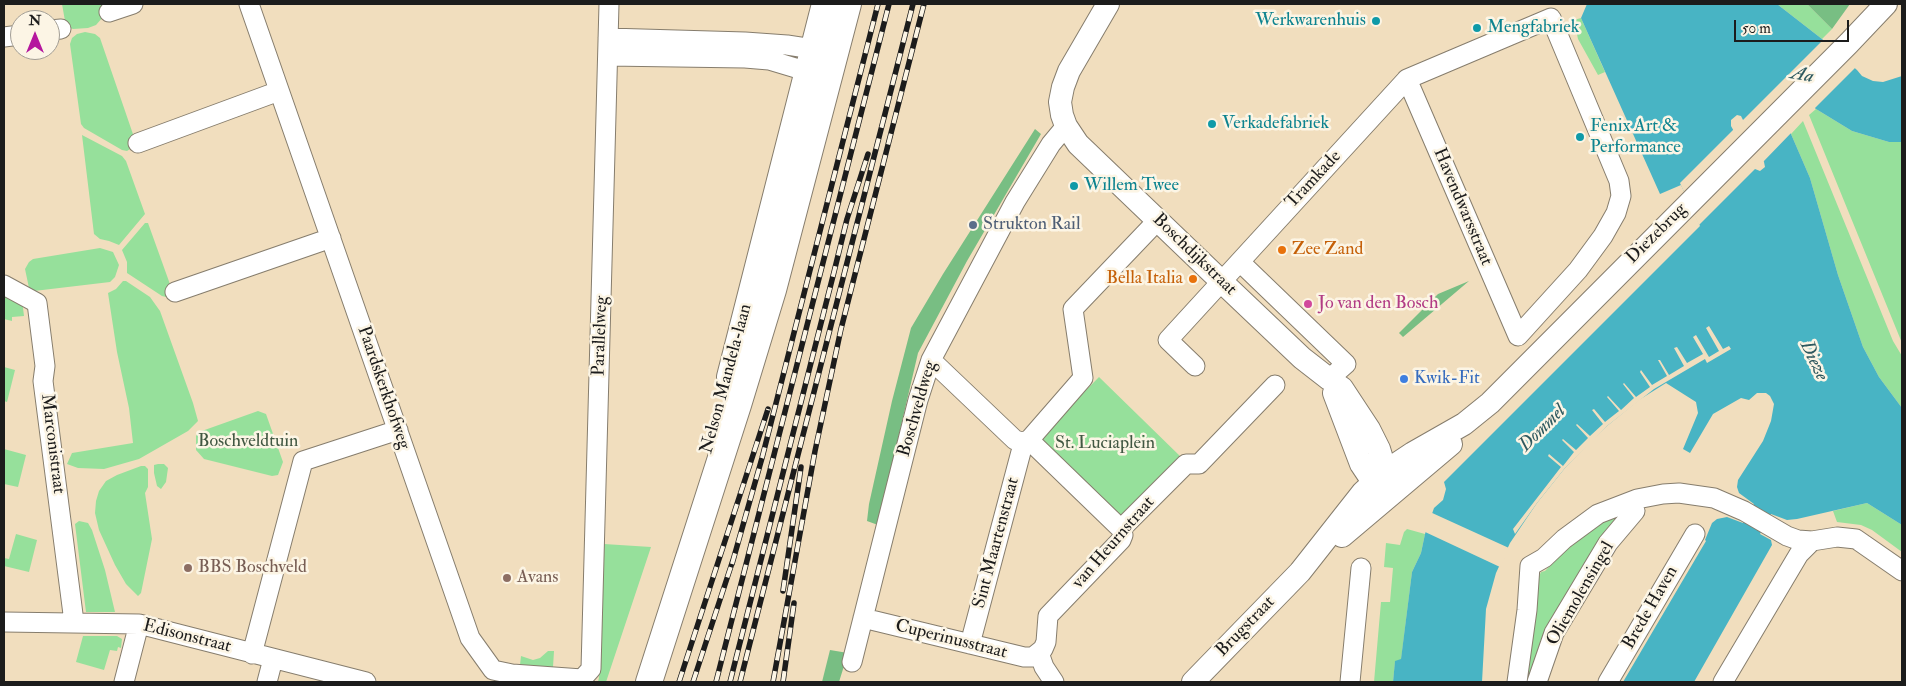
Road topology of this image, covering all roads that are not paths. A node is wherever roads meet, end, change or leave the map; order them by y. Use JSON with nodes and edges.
{"nodes":[{"id":1,"x":133,"y":4,"type":"edge"},
{"id":2,"x":249,"y":4,"type":"edge"},
{"id":3,"x":609,"y":4,"type":"edge"},
{"id":4,"x":825,"y":4,"type":"edge"},
{"id":5,"x":848,"y":4,"type":"edge"},
{"id":6,"x":1108,"y":4,"type":"edge"},
{"id":7,"x":1886,"y":4,"type":"edge"},
{"id":8,"x":109,"y":12,"type":"dead end"},
{"id":9,"x":608,"y":47,"type":"junction"},
{"id":10,"x":821,"y":63,"type":"junction"},
{"id":11,"x":1407,"y":79,"type":"junction"},
{"id":12,"x":279,"y":91,"type":"junction"},
{"id":13,"x":1066,"y":126,"type":"junction"},
{"id":14,"x":138,"y":143,"type":"dead end"},
{"id":15,"x":1158,"y":220,"type":"junction"},
{"id":16,"x":331,"y":238,"type":"junction"},
{"id":17,"x":1240,"y":262,"type":"junction"},
{"id":18,"x":1222,"y":282,"type":"junction"},
{"id":19,"x":4,"y":285,"type":"edge"},
{"id":20,"x":175,"y":292,"type":"dead end"},
{"id":21,"x":931,"y":360,"type":"junction"},
{"id":22,"x":1195,"y":366,"type":"dead end"},
{"id":23,"x":1329,"y":380,"type":"junction"},
{"id":24,"x":1274,"y":385,"type":"dead end"},
{"id":25,"x":398,"y":430,"type":"junction"},
{"id":26,"x":1026,"y":441,"type":"junction"},
{"id":27,"x":1383,"y":487,"type":"junction"},
{"id":28,"x":1634,"y":511,"type":"dead end"},
{"id":29,"x":1122,"y":529,"type":"junction"},
{"id":30,"x":1695,"y":534,"type":"dead end"},
{"id":31,"x":1812,"y":541,"type":"junction"},
{"id":32,"x":1361,"y":568,"type":"dead end"},
{"id":33,"x":1902,"y":571,"type":"edge"},
{"id":34,"x":1300,"y":572,"type":"junction"},
{"id":35,"x":863,"y":618,"type":"junction"},
{"id":36,"x":4,"y":622,"type":"edge"},
{"id":37,"x":74,"y":622,"type":"junction"},
{"id":38,"x":139,"y":624,"type":"junction"},
{"id":39,"x":970,"y":644,"type":"junction"},
{"id":40,"x":1039,"y":653,"type":"junction"},
{"id":41,"x":252,"y":654,"type":"junction"},
{"id":42,"x":273,"y":659,"type":"junction"},
{"id":43,"x":852,"y":662,"type":"dead end"},
{"id":44,"x":591,"y":669,"type":"joint"},
{"id":45,"x":491,"y":676,"type":"edge"},
{"id":46,"x":124,"y":682,"type":"edge"},
{"id":47,"x":267,"y":682,"type":"edge"},
{"id":48,"x":366,"y":682,"type":"edge"},
{"id":49,"x":632,"y":682,"type":"edge"},
{"id":50,"x":649,"y":682,"type":"edge"},
{"id":51,"x":1054,"y":682,"type":"edge"},
{"id":52,"x":1192,"y":682,"type":"edge"},
{"id":53,"x":1350,"y":682,"type":"edge"},
{"id":54,"x":1517,"y":682,"type":"edge"},
{"id":55,"x":1537,"y":682,"type":"edge"},
{"id":56,"x":1608,"y":682,"type":"edge"},
{"id":57,"x":1723,"y":682,"type":"edge"}],
"edges":[{"from":1,"to":8,"type":"street"},
{"from":2,"to":12,"type":"street","name":"Paardskerkhofweg"},
{"from":3,"to":9,"type":"street","name":"Parallelweg"},
{"from":4,"to":10,"type":"main road","name":"Nelson Mandela-laan"},
{"from":5,"to":10,"type":"main road","name":"Nelson Mandela-laan"},
{"from":6,"to":13,"type":"street"},
{"from":7,"to":27,"type":"street","name":"Diezebrug"},
{"from":9,"to":10,"type":"street"},
{"from":9,"to":44,"type":"street","name":"Parallelweg"},
{"from":10,"to":49,"type":"main road","name":"Nelson Mandela-laan"},
{"from":10,"to":50,"type":"main road","name":"Nelson Mandela-laan"},
{"from":11,"to":11,"type":"street","name":"Havendwarsstraat"},
{"from":11,"to":17,"type":"street","name":"Tramkade"},
{"from":12,"to":14,"type":"street"},
{"from":12,"to":16,"type":"street","name":"Paardskerkhofweg"},
{"from":13,"to":15,"type":"street","name":"Boschdijkstraat"},
{"from":13,"to":21,"type":"street","name":"Boschveldweg"},
{"from":15,"to":18,"type":"street","name":"Boschdijkstraat"},
{"from":15,"to":26,"type":"street"},
{"from":16,"to":20,"type":"street"},
{"from":16,"to":25,"type":"street","name":"Paardskerkhofweg"},
{"from":17,"to":18,"type":"street","name":"Tramkade"},
{"from":17,"to":23,"type":"street","name":"Boschdijkstraat"},
{"from":18,"to":22,"type":"street","name":"Tramkade"},
{"from":18,"to":23,"type":"street","name":"Boschdijkstraat"},
{"from":19,"to":37,"type":"street","name":"Marconistraat"},
{"from":21,"to":26,"type":"street"},
{"from":21,"to":35,"type":"street","name":"Boschveldweg"},
{"from":23,"to":27,"type":"street","name":"Boschdijkstraat"},
{"from":23,"to":27,"type":"street","name":"Boschdijkstraat"},
{"from":24,"to":29,"type":"street","name":"van Heurnstraat"},
{"from":25,"to":41,"type":"street"},
{"from":25,"to":45,"type":"street","name":"Paardskerkhofweg"},
{"from":26,"to":29,"type":"street"},
{"from":26,"to":39,"type":"street","name":"Sint Maartenstraat"},
{"from":27,"to":34,"type":"street","name":"Brugstraat"},
{"from":27,"to":34,"type":"street","name":"Brugstraat"},
{"from":28,"to":55,"type":"street","name":"Oliemolensingel"},
{"from":29,"to":40,"type":"street","name":"van Heurnstraat"},
{"from":30,"to":56,"type":"street","name":"Brede Haven"},
{"from":31,"to":33,"type":"street"},
{"from":31,"to":54,"type":"street","name":"Oliemolensingel"},
{"from":31,"to":57,"type":"street"},
{"from":32,"to":53,"type":"street"},
{"from":34,"to":52,"type":"street","name":"Brugstraat"},
{"from":35,"to":39,"type":"street","name":"Cuperinusstraat"},
{"from":35,"to":43,"type":"street","name":"Boschveldweg"},
{"from":36,"to":37,"type":"street","name":"Edisonstraat"},
{"from":37,"to":38,"type":"street","name":"Edisonstraat"},
{"from":38,"to":41,"type":"street","name":"Edisonstraat"},
{"from":38,"to":46,"type":"street"},
{"from":39,"to":40,"type":"street","name":"Cuperinusstraat"},
{"from":40,"to":51,"type":"street"},
{"from":41,"to":42,"type":"street","name":"Edisonstraat"},
{"from":42,"to":47,"type":"street"},
{"from":42,"to":48,"type":"street","name":"Edisonstraat"},
{"from":44,"to":45,"type":"street","name":"Paardskerkhofweg"}]}
